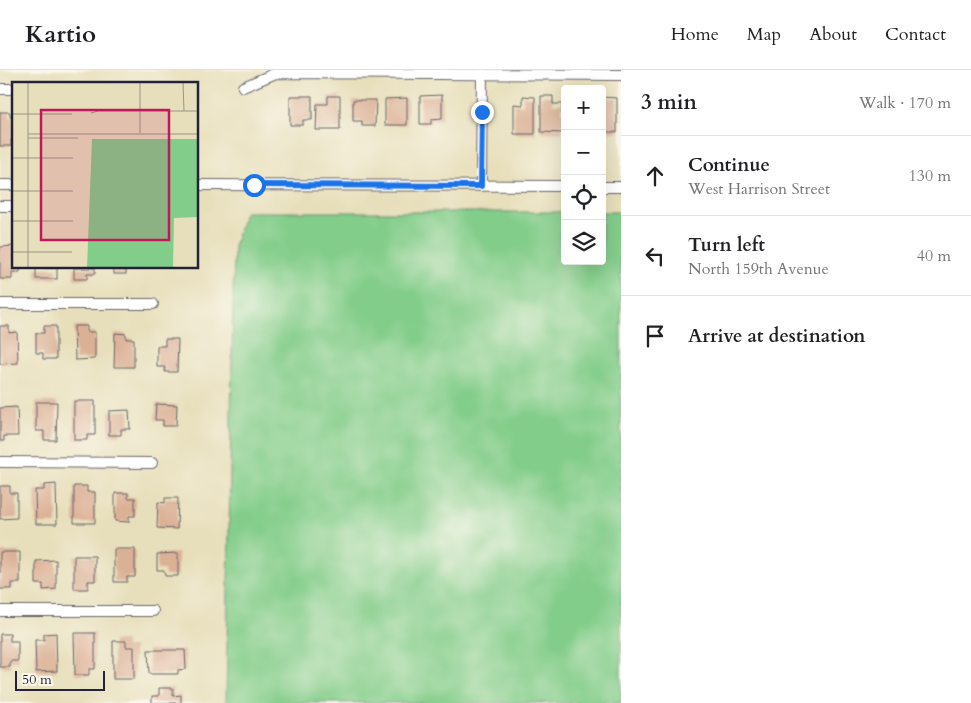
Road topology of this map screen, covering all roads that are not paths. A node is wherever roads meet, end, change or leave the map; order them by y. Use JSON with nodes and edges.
{"nodes":[{"id":1,"x":482,"y":72,"type":"edge"},
{"id":2,"x":621,"y":75,"type":"edge"},
{"id":3,"x":242,"y":87,"type":"dead end"},
{"id":4,"x":199,"y":184,"type":"edge"},
{"id":5,"x":481,"y":186,"type":"junction"},
{"id":6,"x":561,"y":186,"type":"edge"},
{"id":7,"x":606,"y":187,"type":"edge"},
{"id":8,"x":621,"y":187,"type":"edge"},
{"id":9,"x":0,"y":304,"type":"edge"},
{"id":10,"x":153,"y":304,"type":"dead end"},
{"id":11,"x":0,"y":462,"type":"edge"},
{"id":12,"x":152,"y":463,"type":"dead end"},
{"id":13,"x":0,"y":611,"type":"edge"},
{"id":14,"x":153,"y":611,"type":"dead end"}],
"edges":[{"from":1,"to":2,"type":"street"},
{"from":1,"to":3,"type":"street"},
{"from":1,"to":5,"type":"street"},
{"from":4,"to":5,"type":"street"},
{"from":5,"to":6,"type":"street"},
{"from":7,"to":8,"type":"street"},
{"from":9,"to":10,"type":"street"},
{"from":11,"to":12,"type":"street"},
{"from":13,"to":14,"type":"street"}]}
